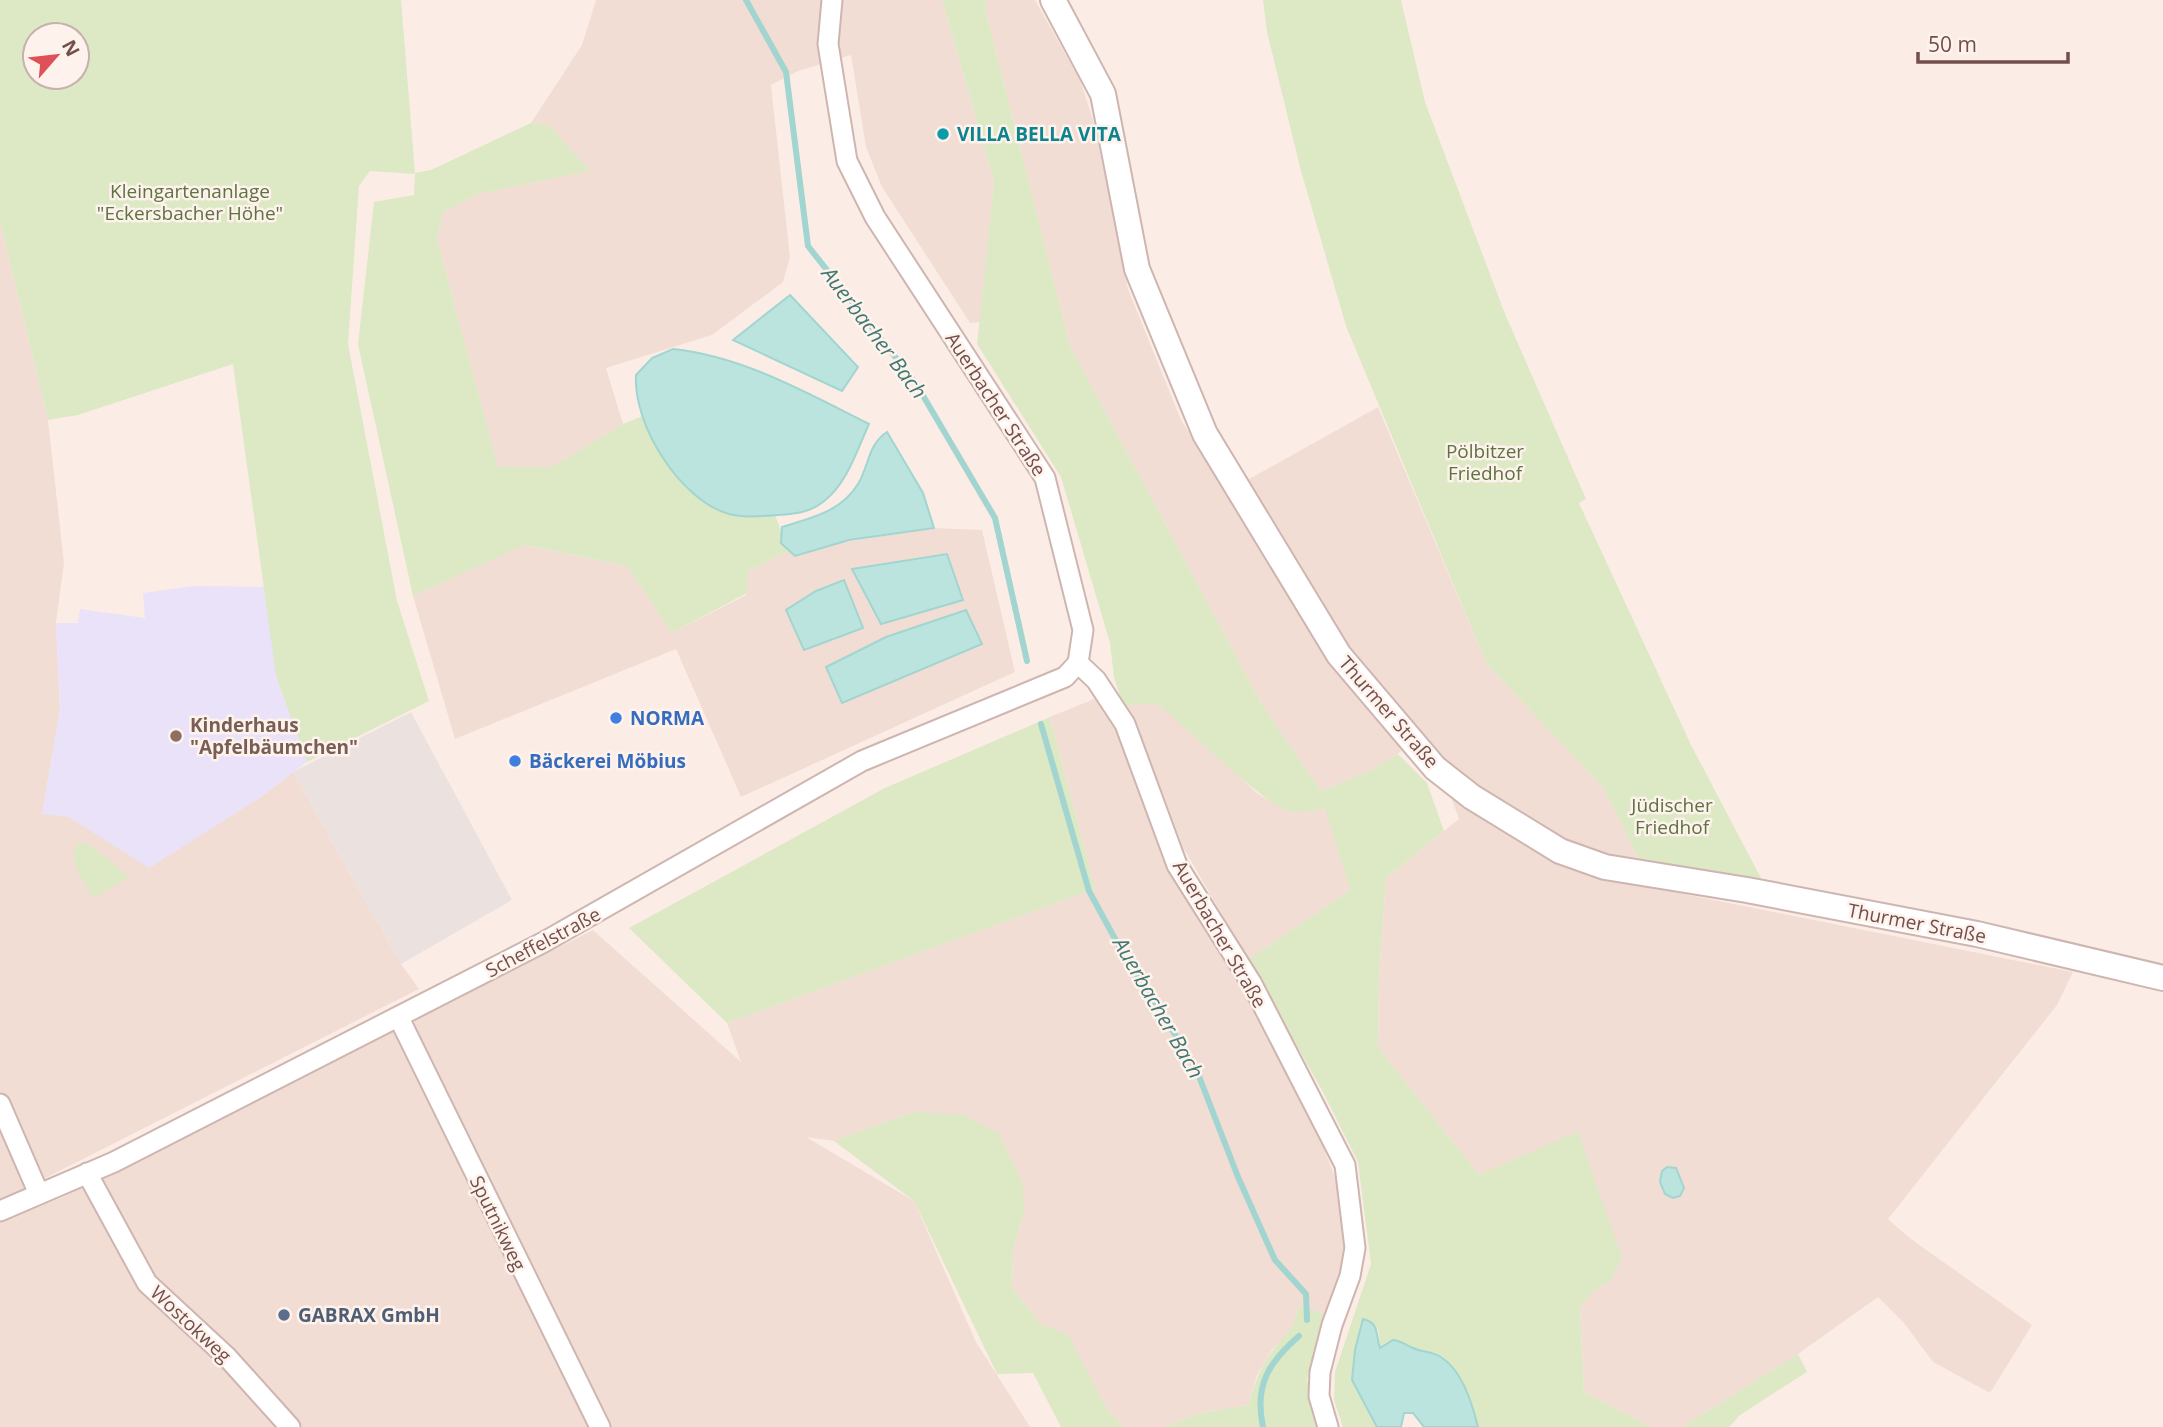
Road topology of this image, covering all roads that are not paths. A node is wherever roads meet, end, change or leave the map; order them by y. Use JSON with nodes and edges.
{"nodes":[{"id":1,"x":832,"y":0,"type":"edge"},
{"id":2,"x":1053,"y":0,"type":"edge"},
{"id":3,"x":1078,"y":663,"type":"junction"},
{"id":4,"x":2163,"y":978,"type":"edge"},
{"id":5,"x":399,"y":1018,"type":"junction"},
{"id":6,"x":0,"y":1104,"type":"edge"},
{"id":7,"x":88,"y":1173,"type":"junction"},
{"id":8,"x":39,"y":1194,"type":"junction"},
{"id":9,"x":0,"y":1211,"type":"edge"},
{"id":10,"x":290,"y":1427,"type":"edge"},
{"id":11,"x":600,"y":1427,"type":"edge"},
{"id":12,"x":1328,"y":1427,"type":"edge"}],
"edges":[{"from":1,"to":3,"type":"street","name":"Auerbacher Straße"},
{"from":2,"to":4,"type":"street","name":"Thurmer Straße"},
{"from":3,"to":5,"type":"street","name":"Scheffelstraße"},
{"from":3,"to":12,"type":"street","name":"Auerbacher Straße"},
{"from":5,"to":7,"type":"street","name":"Scheffelstraße"},
{"from":5,"to":11,"type":"street","name":"Sputnikweg"},
{"from":6,"to":8,"type":"street"},
{"from":7,"to":8,"type":"street","name":"Scheffelstraße"},
{"from":7,"to":10,"type":"street","name":"Wostokweg"},
{"from":8,"to":9,"type":"street","name":"Scheffelstraße"}]}
